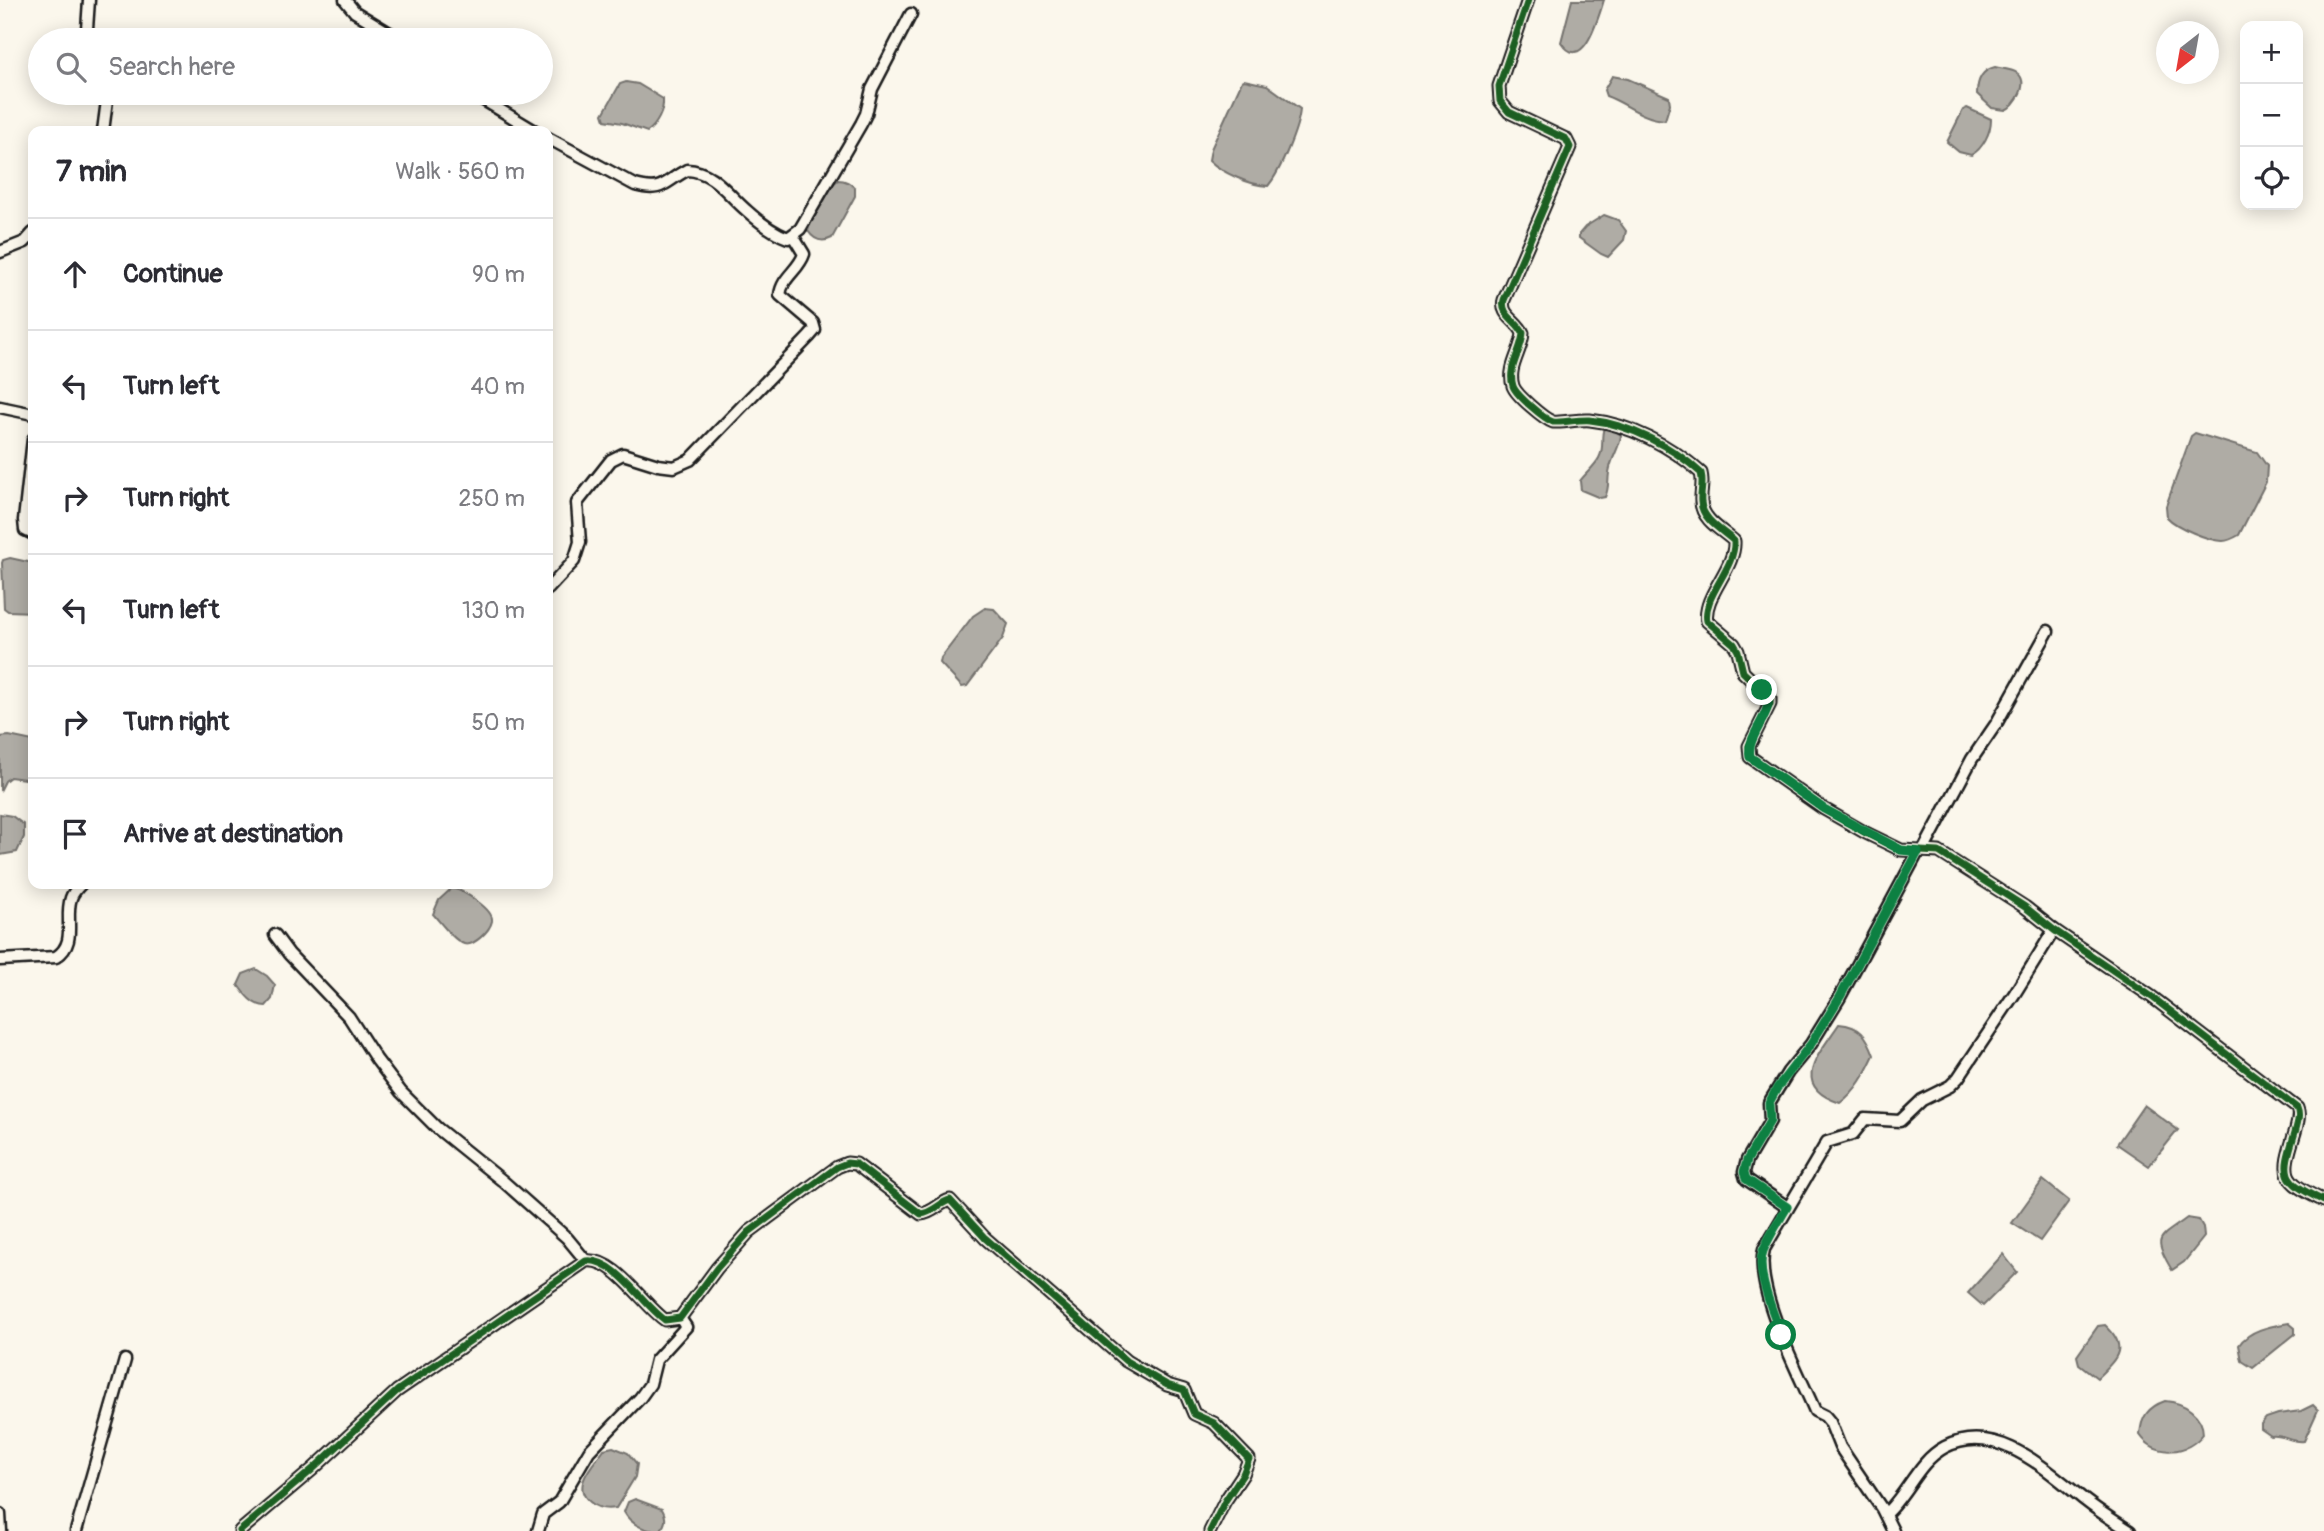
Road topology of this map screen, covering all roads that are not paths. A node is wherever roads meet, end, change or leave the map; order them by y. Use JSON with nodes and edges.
{"nodes":[{"id":1,"x":89,"y":0,"type":"edge"},
{"id":2,"x":345,"y":0,"type":"edge"},
{"id":3,"x":1528,"y":0,"type":"edge"},
{"id":4,"x":911,"y":14,"type":"dead end"},
{"id":5,"x":87,"y":28,"type":"edge"},
{"id":6,"x":381,"y":28,"type":"edge"},
{"id":7,"x":106,"y":105,"type":"edge"},
{"id":8,"x":492,"y":105,"type":"edge"},
{"id":9,"x":104,"y":126,"type":"edge"},
{"id":10,"x":527,"y":126,"type":"edge"},
{"id":11,"x":553,"y":141,"type":"edge"},
{"id":12,"x":793,"y":236,"type":"junction"},
{"id":13,"x":28,"y":239,"type":"edge"},
{"id":14,"x":0,"y":252,"type":"edge"},
{"id":15,"x":0,"y":407,"type":"edge"},
{"id":16,"x":28,"y":413,"type":"edge"},
{"id":17,"x":28,"y":484,"type":"edge"},
{"id":18,"x":28,"y":532,"type":"edge"},
{"id":19,"x":553,"y":584,"type":"edge"},
{"id":20,"x":2048,"y":631,"type":"dead end"},
{"id":21,"x":1921,"y":852,"type":"junction"},
{"id":22,"x":78,"y":889,"type":"edge"},
{"id":23,"x":2054,"y":930,"type":"junction"},
{"id":24,"x":275,"y":935,"type":"dead end"},
{"id":25,"x":0,"y":960,"type":"edge"},
{"id":26,"x":2324,"y":1201,"type":"edge"},
{"id":27,"x":1787,"y":1207,"type":"junction"},
{"id":28,"x":586,"y":1261,"type":"junction"},
{"id":29,"x":680,"y":1318,"type":"junction"},
{"id":30,"x":125,"y":1360,"type":"dead end"},
{"id":31,"x":0,"y":1514,"type":"edge"},
{"id":32,"x":1885,"y":1514,"type":"junction"},
{"id":33,"x":1,"y":1531,"type":"edge"},
{"id":34,"x":76,"y":1531,"type":"edge"},
{"id":35,"x":240,"y":1531,"type":"edge"},
{"id":36,"x":538,"y":1531,"type":"edge"},
{"id":37,"x":1210,"y":1531,"type":"edge"},
{"id":38,"x":1893,"y":1531,"type":"edge"},
{"id":39,"x":2130,"y":1531,"type":"edge"}],
"edges":[{"from":1,"to":5,"type":"street"},
{"from":2,"to":6,"type":"street"},
{"from":3,"to":21,"type":"street"},
{"from":4,"to":12,"type":"street"},
{"from":7,"to":9,"type":"street"},
{"from":8,"to":10,"type":"street"},
{"from":11,"to":12,"type":"street"},
{"from":12,"to":19,"type":"street"},
{"from":13,"to":14,"type":"street"},
{"from":15,"to":16,"type":"street"},
{"from":17,"to":18,"type":"street"},
{"from":20,"to":21,"type":"street"},
{"from":21,"to":23,"type":"street"},
{"from":21,"to":27,"type":"street"},
{"from":22,"to":25,"type":"street"},
{"from":23,"to":26,"type":"street"},
{"from":23,"to":27,"type":"street"},
{"from":24,"to":28,"type":"street"},
{"from":27,"to":32,"type":"street"},
{"from":28,"to":29,"type":"street"},
{"from":28,"to":35,"type":"street"},
{"from":29,"to":36,"type":"street"},
{"from":29,"to":37,"type":"street"},
{"from":30,"to":34,"type":"street"},
{"from":31,"to":33,"type":"street"},
{"from":32,"to":38,"type":"street"},
{"from":32,"to":39,"type":"street"}]}
